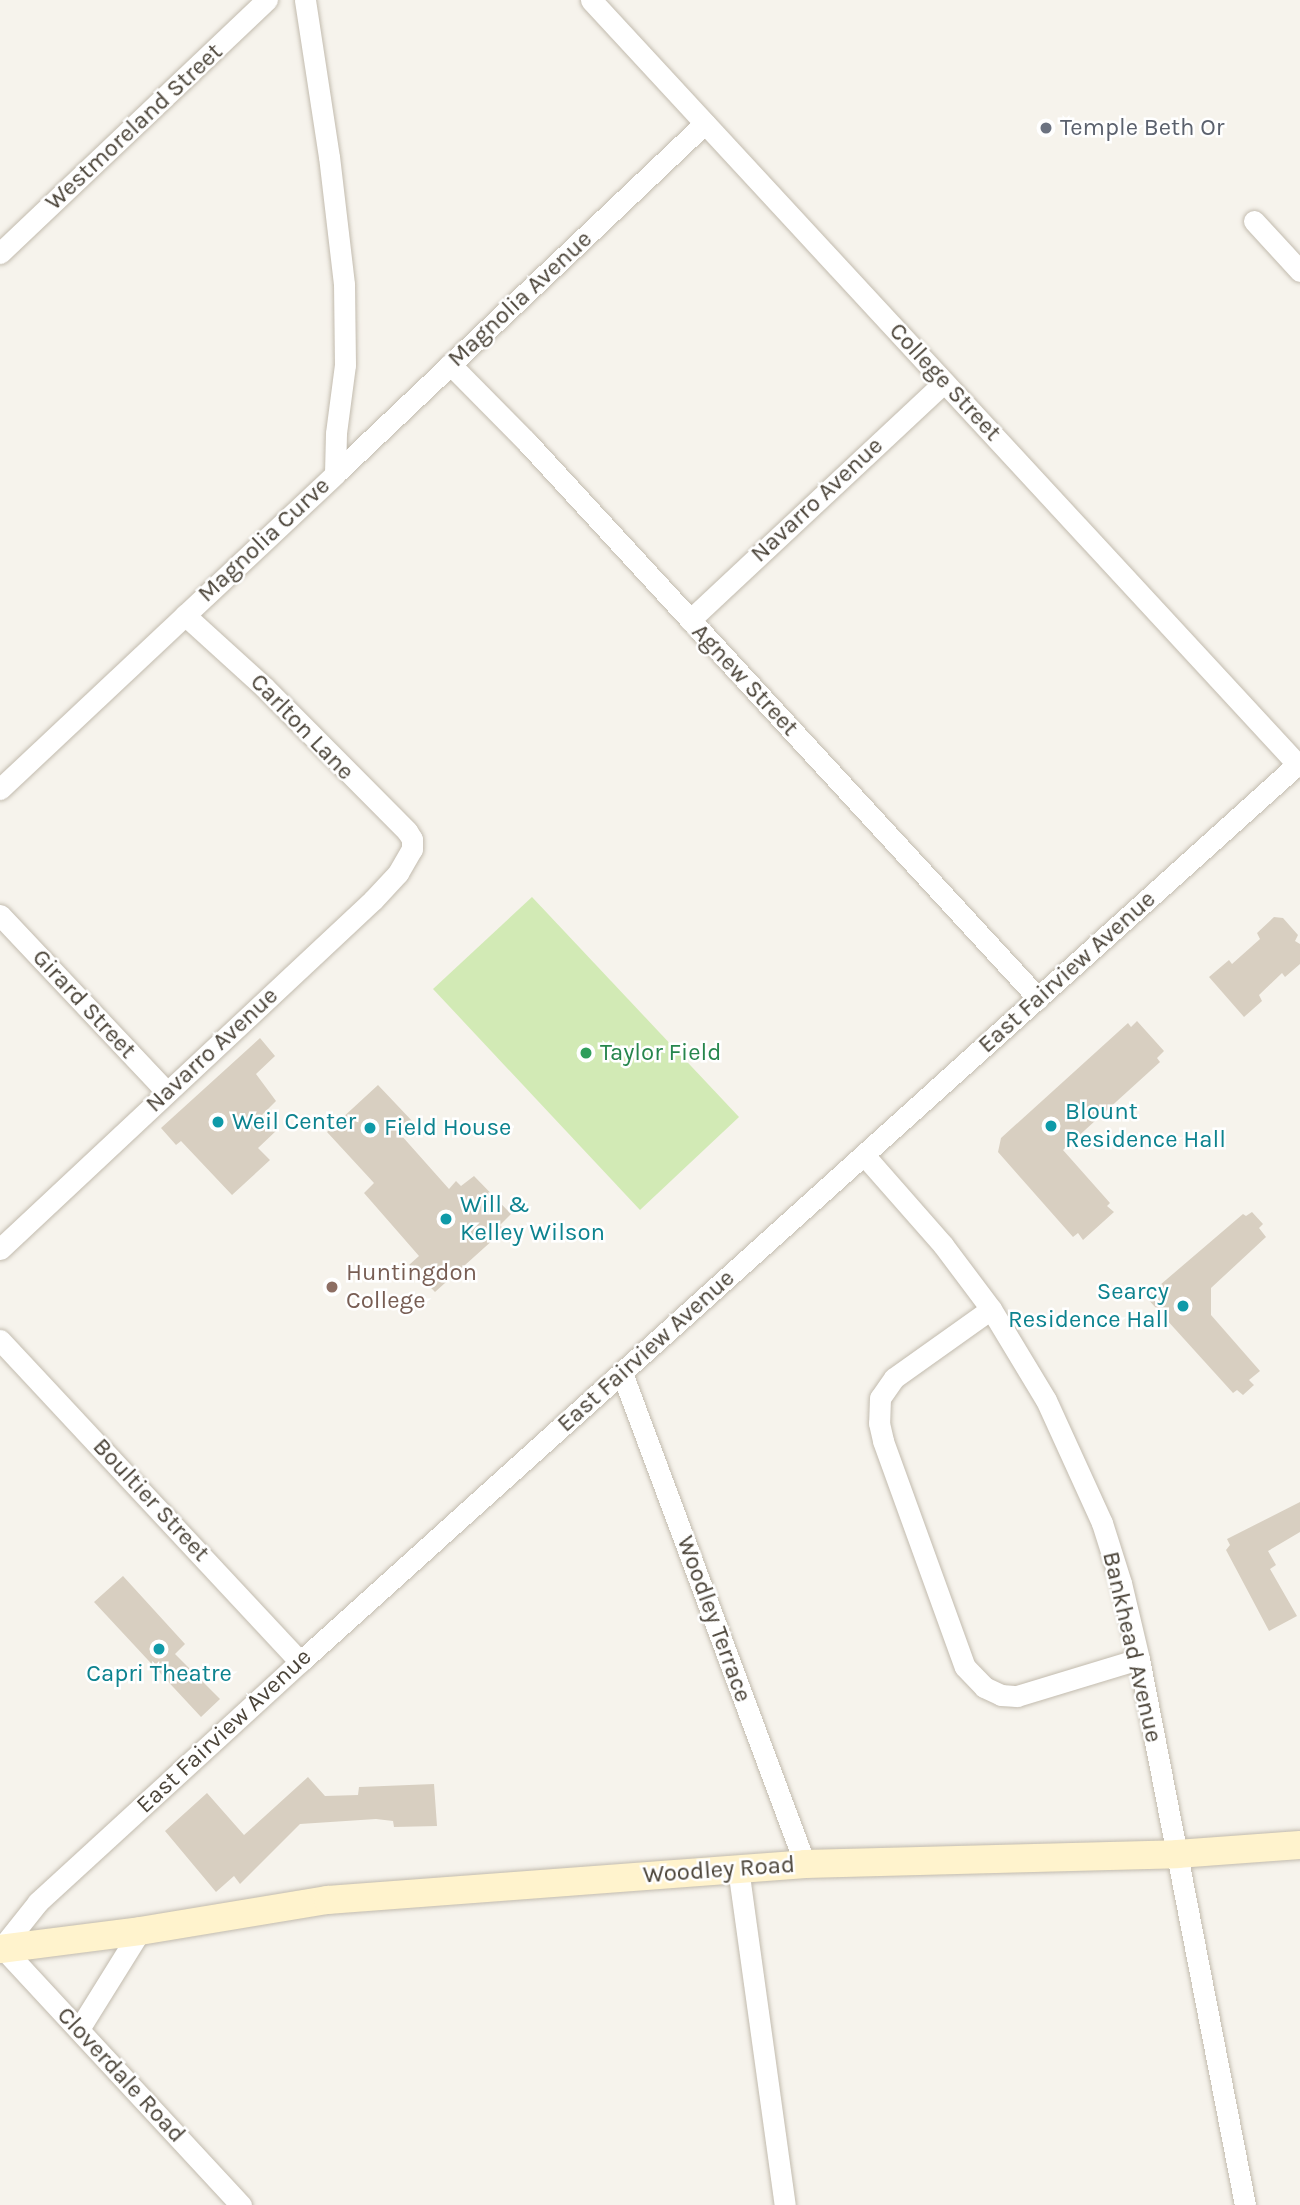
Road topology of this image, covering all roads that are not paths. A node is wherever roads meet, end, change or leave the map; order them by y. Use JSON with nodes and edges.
{"nodes":[{"id":1,"x":267,"y":0,"type":"edge"},
{"id":2,"x":305,"y":0,"type":"edge"},
{"id":3,"x":591,"y":0,"type":"edge"},
{"id":4,"x":705,"y":123,"type":"junction"},
{"id":5,"x":1254,"y":221,"type":"dead end"},
{"id":6,"x":0,"y":253,"type":"edge"},
{"id":7,"x":1300,"y":271,"type":"edge"},
{"id":8,"x":450,"y":364,"type":"junction"},
{"id":9,"x":944,"y":382,"type":"junction"},
{"id":10,"x":335,"y":474,"type":"junction"},
{"id":11,"x":185,"y":615,"type":"junction"},
{"id":12,"x":690,"y":620,"type":"junction"},
{"id":13,"x":1299,"y":764,"type":"edge"},
{"id":14,"x":0,"y":789,"type":"edge"},
{"id":15,"x":413,"y":844,"type":"joint"},
{"id":16,"x":0,"y":915,"type":"edge"},
{"id":17,"x":1038,"y":998,"type":"junction"},
{"id":18,"x":167,"y":1092,"type":"junction"},
{"id":19,"x":864,"y":1155,"type":"junction"},
{"id":20,"x":0,"y":1249,"type":"edge"},
{"id":21,"x":991,"y":1309,"type":"junction"},
{"id":22,"x":0,"y":1340,"type":"edge"},
{"id":23,"x":622,"y":1373,"type":"junction"},
{"id":24,"x":1139,"y":1659,"type":"junction"},
{"id":25,"x":300,"y":1662,"type":"junction"},
{"id":26,"x":1300,"y":1845,"type":"edge"},
{"id":27,"x":1177,"y":1854,"type":"junction"},
{"id":28,"x":805,"y":1864,"type":"junction"},
{"id":29,"x":738,"y":1868,"type":"junction"},
{"id":30,"x":141,"y":1931,"type":"junction"},
{"id":31,"x":1,"y":1947,"type":"edge"},
{"id":32,"x":79,"y":2029,"type":"junction"},
{"id":33,"x":242,"y":2205,"type":"edge"},
{"id":34,"x":785,"y":2205,"type":"edge"},
{"id":35,"x":1245,"y":2205,"type":"edge"}],
"edges":[{"from":1,"to":6,"type":"street","name":"Westmoreland Street"},
{"from":2,"to":10,"type":"street","name":"Magnolia Curve"},
{"from":3,"to":4,"type":"street","name":"College Street"},
{"from":4,"to":8,"type":"street","name":"Magnolia Avenue"},
{"from":4,"to":9,"type":"street","name":"College Street"},
{"from":5,"to":7,"type":"street"},
{"from":8,"to":10,"type":"street","name":"Magnolia Avenue"},
{"from":8,"to":12,"type":"street","name":"Agnew Street"},
{"from":9,"to":12,"type":"street","name":"Navarro Avenue"},
{"from":9,"to":13,"type":"street","name":"College Street"},
{"from":10,"to":11,"type":"street","name":"Magnolia Curve"},
{"from":11,"to":14,"type":"street","name":"Magnolia Curve"},
{"from":11,"to":15,"type":"street","name":"Carlton Lane"},
{"from":12,"to":17,"type":"street","name":"Agnew Street"},
{"from":13,"to":17,"type":"street","name":"East Fairview Avenue"},
{"from":15,"to":18,"type":"street","name":"Navarro Avenue"},
{"from":16,"to":18,"type":"street","name":"Girard Street"},
{"from":17,"to":19,"type":"street","name":"East Fairview Avenue"},
{"from":18,"to":20,"type":"street","name":"Navarro Avenue"},
{"from":19,"to":21,"type":"street","name":"Bankhead Avenue"},
{"from":19,"to":23,"type":"street","name":"East Fairview Avenue"},
{"from":21,"to":24,"type":"street","name":"Bankhead Avenue"},
{"from":21,"to":24,"type":"street"},
{"from":22,"to":25,"type":"street","name":"Boultier Street"},
{"from":23,"to":25,"type":"street","name":"East Fairview Avenue"},
{"from":23,"to":28,"type":"street","name":"Woodley Terrace"},
{"from":24,"to":27,"type":"street","name":"Bankhead Avenue"},
{"from":25,"to":31,"type":"street","name":"East Fairview Avenue"},
{"from":26,"to":27,"type":"main road","name":"Woodley Road"},
{"from":27,"to":28,"type":"main road","name":"Woodley Road"},
{"from":27,"to":35,"type":"street","name":"Bankhead Avenue"},
{"from":28,"to":29,"type":"main road","name":"Woodley Road"},
{"from":29,"to":30,"type":"main road","name":"Woodley Road"},
{"from":29,"to":34,"type":"street"},
{"from":30,"to":31,"type":"main road","name":"Woodley Road"},
{"from":30,"to":32,"type":"street"},
{"from":31,"to":32,"type":"street","name":"Cloverdale Road"},
{"from":32,"to":33,"type":"street","name":"Cloverdale Road"}]}
